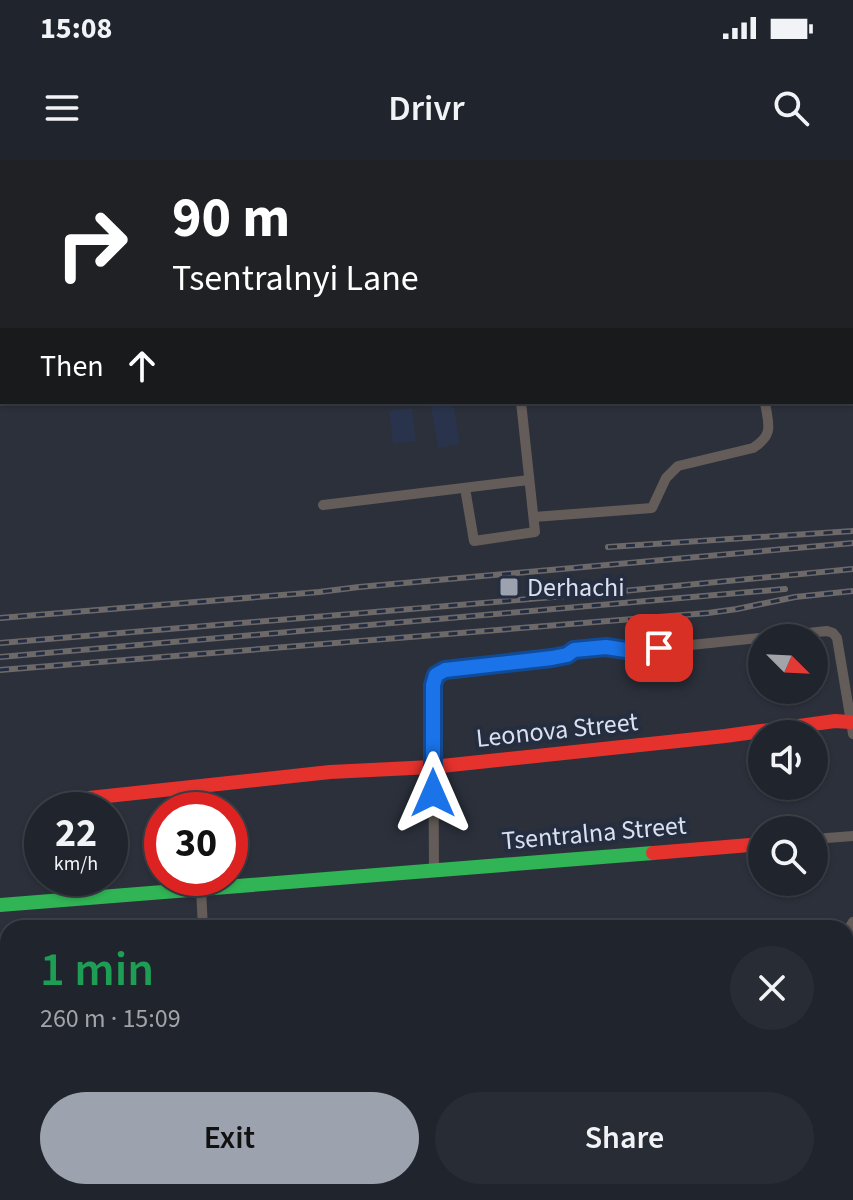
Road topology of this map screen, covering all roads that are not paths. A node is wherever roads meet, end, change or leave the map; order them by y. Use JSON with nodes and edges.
{"nodes":[{"id":1,"x":521,"y":404,"type":"edge"},
{"id":2,"x":765,"y":404,"type":"edge"},
{"id":3,"x":529,"y":480,"type":"junction"},
{"id":4,"x":465,"y":488,"type":"junction"},
{"id":5,"x":323,"y":505,"type":"dead end"},
{"id":6,"x":534,"y":517,"type":"junction"},
{"id":7,"x":852,"y":728,"type":"edge"},
{"id":8,"x":432,"y":767,"type":"junction"},
{"id":9,"x":128,"y":794,"type":"edge"},
{"id":10,"x":851,"y":837,"type":"edge"},
{"id":11,"x":828,"y":838,"type":"edge"},
{"id":12,"x":748,"y":845,"type":"edge"},
{"id":13,"x":434,"y":870,"type":"junction"},
{"id":14,"x":248,"y":885,"type":"edge"},
{"id":15,"x":144,"y":893,"type":"edge"},
{"id":16,"x":201,"y":896,"type":"edge"},
{"id":17,"x":96,"y":897,"type":"joint"},
{"id":18,"x":0,"y":905,"type":"edge"},
{"id":19,"x":203,"y":920,"type":"edge"}],
"edges":[{"from":1,"to":3,"type":"street"},
{"from":2,"to":6,"type":"street"},
{"from":3,"to":4,"type":"street"},
{"from":3,"to":6,"type":"street"},
{"from":4,"to":5,"type":"street"},
{"from":4,"to":6,"type":"street"},
{"from":7,"to":8,"type":"street","name":"Leonova Street"},
{"from":7,"to":8,"type":"street"},
{"from":8,"to":9,"type":"street","name":"Leonova Street"},
{"from":8,"to":13,"type":"street"},
{"from":10,"to":11,"type":"street"},
{"from":12,"to":13,"type":"street","name":"Tsentralna Street"},
{"from":13,"to":14,"type":"street","name":"Tsentralna Street"},
{"from":15,"to":17,"type":"street","name":"Tsentralna Street"},
{"from":16,"to":19,"type":"street"},
{"from":17,"to":18,"type":"street","name":"Tsentralna Street"}]}
